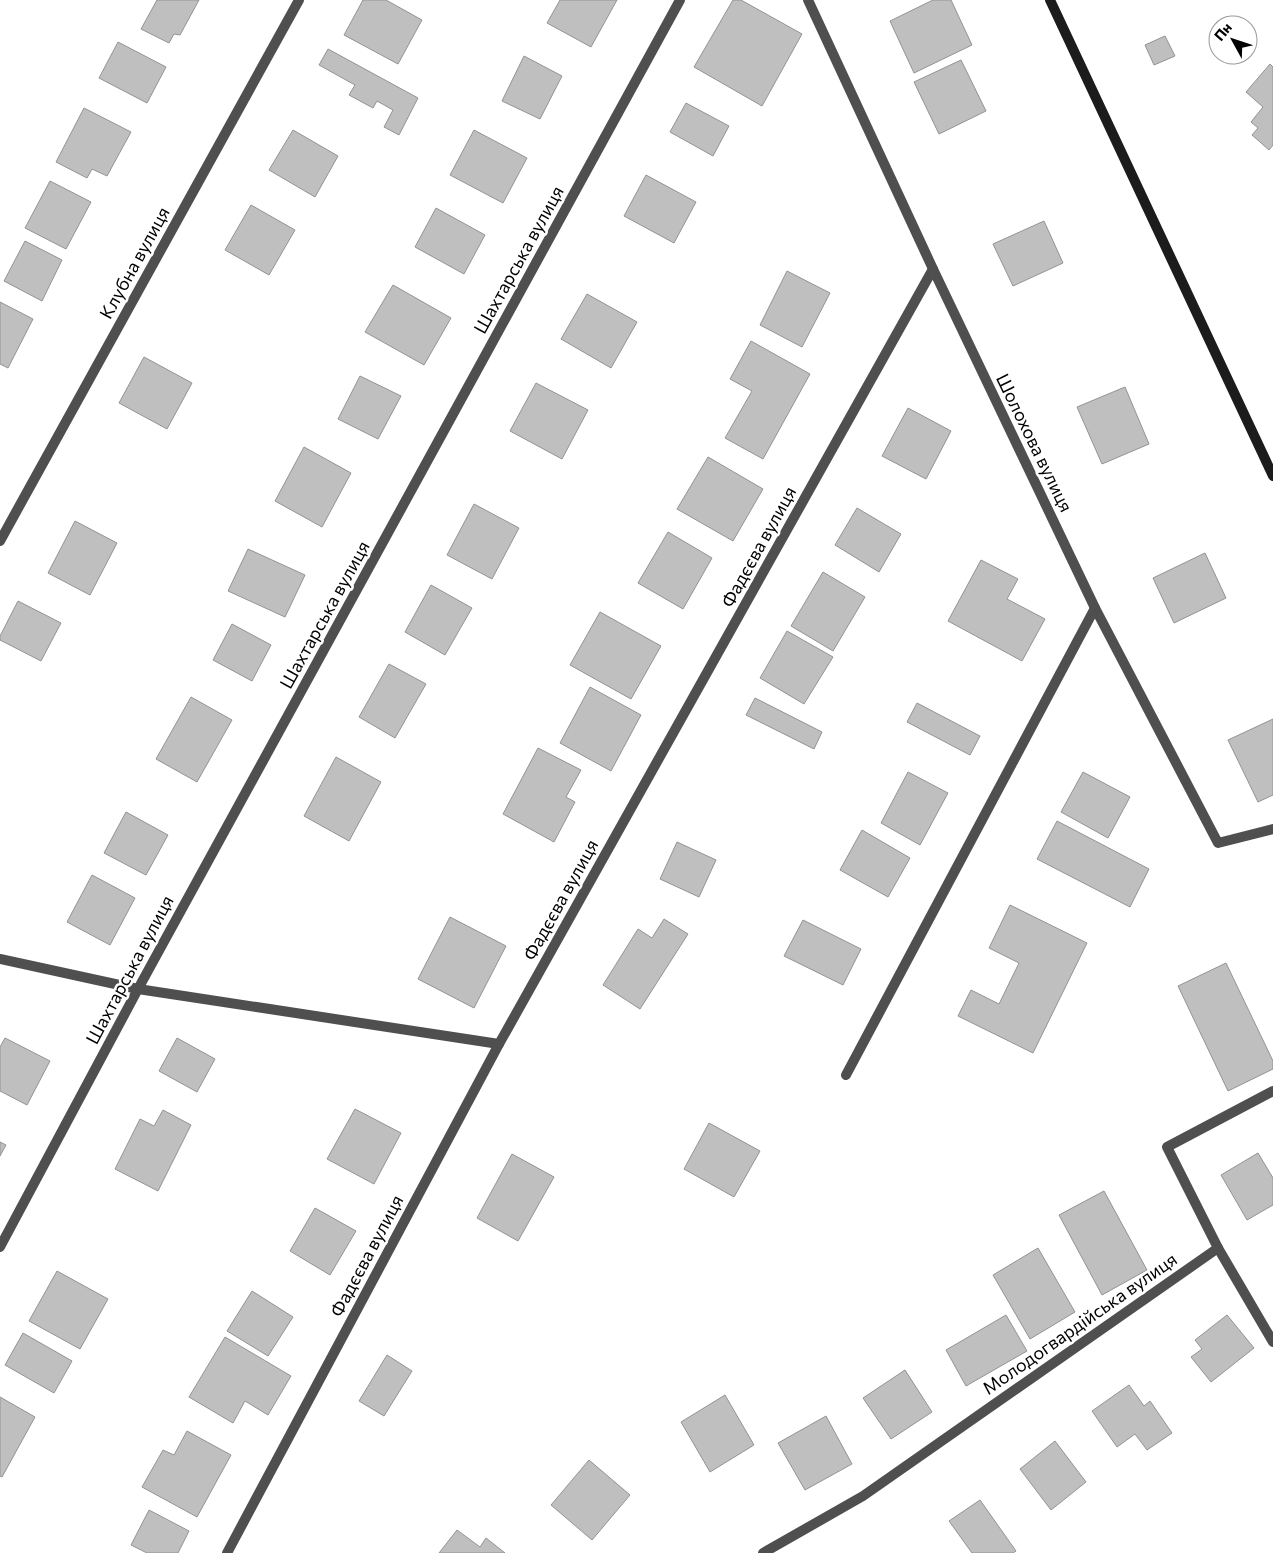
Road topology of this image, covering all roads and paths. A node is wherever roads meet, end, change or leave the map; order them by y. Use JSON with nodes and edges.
{"nodes":[{"id":1,"x":299,"y":0,"type":"edge"},
{"id":2,"x":680,"y":0,"type":"edge"},
{"id":3,"x":808,"y":0,"type":"edge"},
{"id":4,"x":1050,"y":0,"type":"edge"},
{"id":5,"x":933,"y":269,"type":"junction"},
{"id":6,"x":1273,"y":476,"type":"edge"},
{"id":7,"x":0,"y":541,"type":"edge"},
{"id":8,"x":1095,"y":608,"type":"junction"},
{"id":9,"x":1273,"y":830,"type":"edge"},
{"id":10,"x":0,"y":959,"type":"edge"},
{"id":11,"x":138,"y":989,"type":"junction"},
{"id":12,"x":499,"y":1044,"type":"junction"},
{"id":13,"x":846,"y":1074,"type":"dead end"},
{"id":14,"x":1273,"y":1091,"type":"edge"},
{"id":15,"x":0,"y":1247,"type":"edge"},
{"id":16,"x":1218,"y":1248,"type":"junction"},
{"id":17,"x":1273,"y":1342,"type":"edge"},
{"id":18,"x":227,"y":1553,"type":"edge"},
{"id":19,"x":763,"y":1553,"type":"edge"}],
"edges":[{"from":1,"to":7,"type":"street","name":"Клубна вулиця"},
{"from":2,"to":11,"type":"street","name":"Шахтарська вулиця"},
{"from":3,"to":5,"type":"street","name":"Шолохова вулиця"},
{"from":4,"to":6,"type":"street"},
{"from":5,"to":8,"type":"street","name":"Шолохова вулиця"},
{"from":5,"to":12,"type":"street","name":"Фадєєва вулиця"},
{"from":8,"to":9,"type":"street","name":"Шолохова вулиця"},
{"from":8,"to":13,"type":"street"},
{"from":10,"to":11,"type":"street"},
{"from":11,"to":12,"type":"street"},
{"from":11,"to":15,"type":"street","name":"Шахтарська вулиця"},
{"from":12,"to":18,"type":"street","name":"Фадєєва вулиця"},
{"from":14,"to":16,"type":"street"},
{"from":16,"to":17,"type":"street"},
{"from":16,"to":19,"type":"street","name":"Молодогвардійська вулиця"}]}
